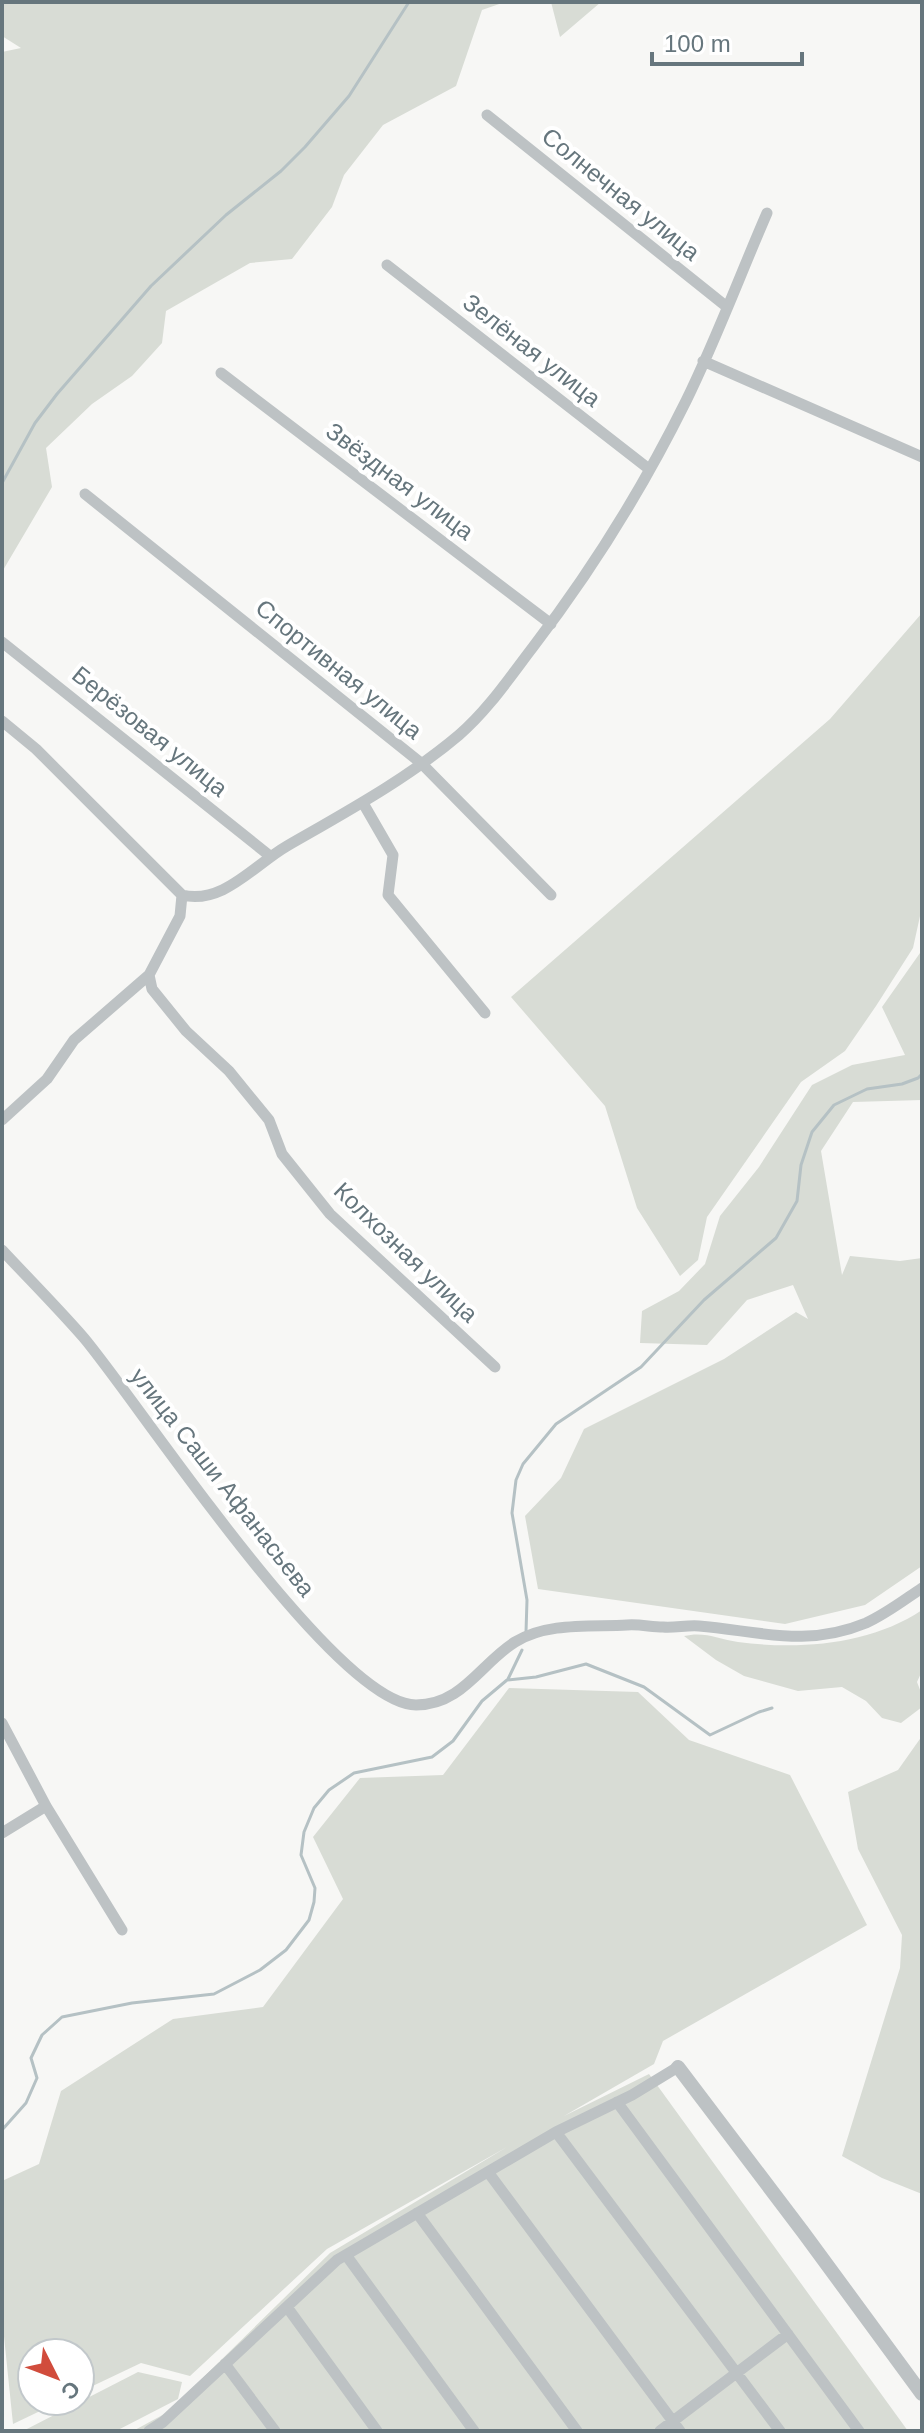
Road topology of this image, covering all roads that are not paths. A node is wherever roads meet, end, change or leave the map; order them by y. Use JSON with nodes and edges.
{"nodes":[{"id":1,"x":487,"y":115,"type":"dead end"},
{"id":2,"x":767,"y":213,"type":"dead end"},
{"id":3,"x":387,"y":265,"type":"dead end"},
{"id":4,"x":727,"y":307,"type":"junction"},
{"id":5,"x":703,"y":361,"type":"junction"},
{"id":6,"x":221,"y":373,"type":"dead end"},
{"id":7,"x":922,"y":457,"type":"edge"},
{"id":8,"x":649,"y":469,"type":"junction"},
{"id":9,"x":85,"y":494,"type":"dead end"},
{"id":10,"x":551,"y":624,"type":"junction"},
{"id":11,"x":2,"y":642,"type":"edge"},
{"id":12,"x":2,"y":721,"type":"edge"},
{"id":13,"x":421,"y":763,"type":"junction"},
{"id":14,"x":363,"y":803,"type":"junction"},
{"id":15,"x":270,"y":856,"type":"junction"},
{"id":16,"x":182,"y":895,"type":"junction"},
{"id":17,"x":551,"y":895,"type":"dead end"},
{"id":18,"x":149,"y":975,"type":"junction"},
{"id":19,"x":485,"y":1013,"type":"dead end"},
{"id":20,"x":2,"y":1120,"type":"edge"},
{"id":21,"x":2,"y":1250,"type":"edge"},
{"id":22,"x":495,"y":1367,"type":"dead end"},
{"id":23,"x":922,"y":1588,"type":"edge"},
{"id":24,"x":2,"y":1723,"type":"edge"},
{"id":25,"x":46,"y":1806,"type":"junction"},
{"id":26,"x":2,"y":1833,"type":"edge"},
{"id":27,"x":122,"y":1930,"type":"dead end"},
{"id":28,"x":678,"y":2067,"type":"joint"},
{"id":29,"x":617,"y":2102,"type":"junction"},
{"id":30,"x":556,"y":2132,"type":"junction"},
{"id":31,"x":488,"y":2172,"type":"junction"},
{"id":32,"x":417,"y":2213,"type":"junction"},
{"id":33,"x":346,"y":2255,"type":"junction"},
{"id":34,"x":287,"y":2307,"type":"junction"},
{"id":35,"x":788,"y":2334,"type":"junction"},
{"id":36,"x":225,"y":2364,"type":"junction"},
{"id":37,"x":737,"y":2373,"type":"junction"},
{"id":38,"x":922,"y":2394,"type":"edge"},
{"id":39,"x":166,"y":2426,"type":"edge"},
{"id":40,"x":677,"y":2426,"type":"edge"},
{"id":41,"x":149,"y":2431,"type":"edge"},
{"id":42,"x":275,"y":2431,"type":"edge"},
{"id":43,"x":377,"y":2431,"type":"edge"},
{"id":44,"x":474,"y":2431,"type":"edge"},
{"id":45,"x":577,"y":2431,"type":"edge"},
{"id":46,"x":660,"y":2431,"type":"edge"},
{"id":47,"x":780,"y":2431,"type":"edge"},
{"id":48,"x":859,"y":2431,"type":"edge"}],
"edges":[{"from":1,"to":4,"type":"street","name":"Солнечная улица"},
{"from":2,"to":4,"type":"street"},
{"from":3,"to":8,"type":"street","name":"Зелёная улица"},
{"from":4,"to":5,"type":"street"},
{"from":5,"to":7,"type":"street"},
{"from":5,"to":8,"type":"street"},
{"from":6,"to":10,"type":"street","name":"Звёздная улица"},
{"from":8,"to":10,"type":"street"},
{"from":9,"to":13,"type":"street","name":"Спортивная улица"},
{"from":10,"to":13,"type":"street"},
{"from":11,"to":15,"type":"street","name":"Берёзовая улица"},
{"from":12,"to":16,"type":"street"},
{"from":13,"to":14,"type":"street"},
{"from":13,"to":17,"type":"street","name":"Спортивная улица"},
{"from":14,"to":15,"type":"street"},
{"from":14,"to":19,"type":"street"},
{"from":15,"to":16,"type":"street"},
{"from":16,"to":18,"type":"street"},
{"from":18,"to":20,"type":"street"},
{"from":18,"to":22,"type":"street","name":"Колхозная улица"},
{"from":21,"to":23,"type":"street","name":"улица Саши Афанасьева"},
{"from":24,"to":25,"type":"street"},
{"from":25,"to":26,"type":"street"},
{"from":25,"to":27,"type":"street"},
{"from":28,"to":29,"type":"street"},
{"from":28,"to":38,"type":"street"},
{"from":29,"to":30,"type":"street"},
{"from":29,"to":35,"type":"street"},
{"from":30,"to":31,"type":"street"},
{"from":30,"to":37,"type":"street"},
{"from":31,"to":32,"type":"street"},
{"from":31,"to":40,"type":"street"},
{"from":32,"to":33,"type":"street"},
{"from":32,"to":45,"type":"street"},
{"from":33,"to":34,"type":"street"},
{"from":33,"to":44,"type":"street"},
{"from":34,"to":36,"type":"street"},
{"from":34,"to":43,"type":"street"},
{"from":35,"to":37,"type":"street"},
{"from":35,"to":48,"type":"street"},
{"from":36,"to":39,"type":"street"},
{"from":36,"to":42,"type":"street"},
{"from":37,"to":40,"type":"street"},
{"from":37,"to":47,"type":"street"},
{"from":39,"to":41,"type":"street"},
{"from":40,"to":46,"type":"street"}]}
